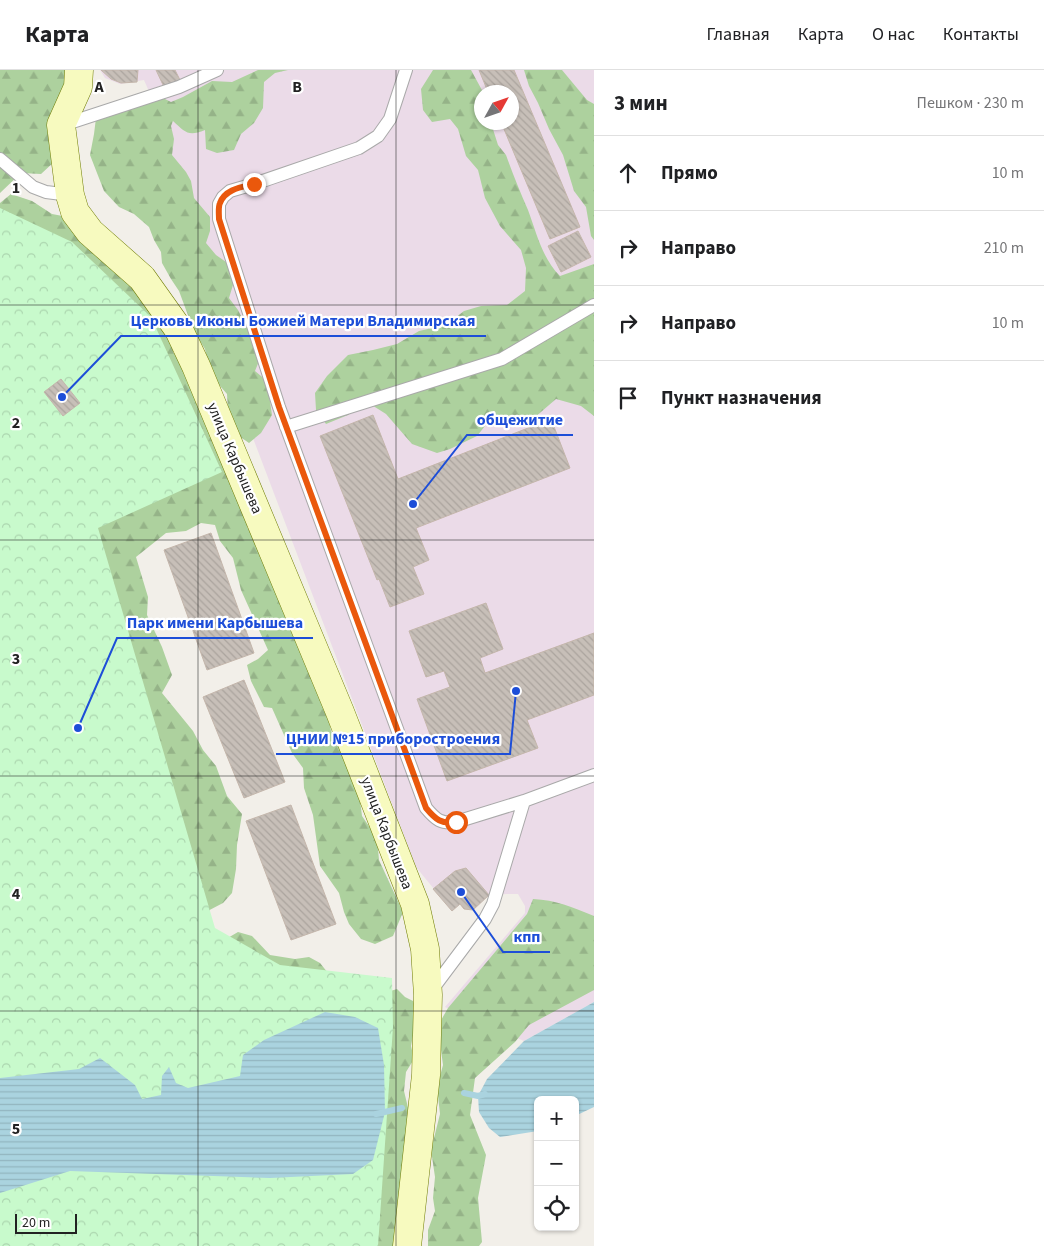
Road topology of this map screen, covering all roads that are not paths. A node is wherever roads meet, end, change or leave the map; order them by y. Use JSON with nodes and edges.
{"nodes":[{"id":1,"x":79,"y":70,"type":"edge"},
{"id":2,"x":217,"y":70,"type":"edge"},
{"id":3,"x":406,"y":70,"type":"edge"},
{"id":4,"x":61,"y":125,"type":"junction"},
{"id":5,"x":0,"y":159,"type":"edge"},
{"id":6,"x":70,"y":195,"type":"junction"},
{"id":7,"x":594,"y":305,"type":"edge"},
{"id":8,"x":286,"y":427,"type":"junction"},
{"id":9,"x":594,"y":775,"type":"edge"},
{"id":10,"x":524,"y":801,"type":"junction"},
{"id":11,"x":428,"y":995,"type":"junction"},
{"id":12,"x":407,"y":1246,"type":"edge"}],
"edges":[{"from":1,"to":4,"type":"street"},
{"from":2,"to":4,"type":"lane"},
{"from":3,"to":8,"type":"lane"},
{"from":4,"to":6,"type":"street","name":"улица Карбышева"},
{"from":5,"to":6,"type":"lane"},
{"from":6,"to":11,"type":"street","name":"улица Карбышева"},
{"from":7,"to":8,"type":"lane"},
{"from":8,"to":10,"type":"lane"},
{"from":9,"to":10,"type":"lane"},
{"from":10,"to":11,"type":"lane"},
{"from":11,"to":12,"type":"street","name":"улица Карбышева"}]}
